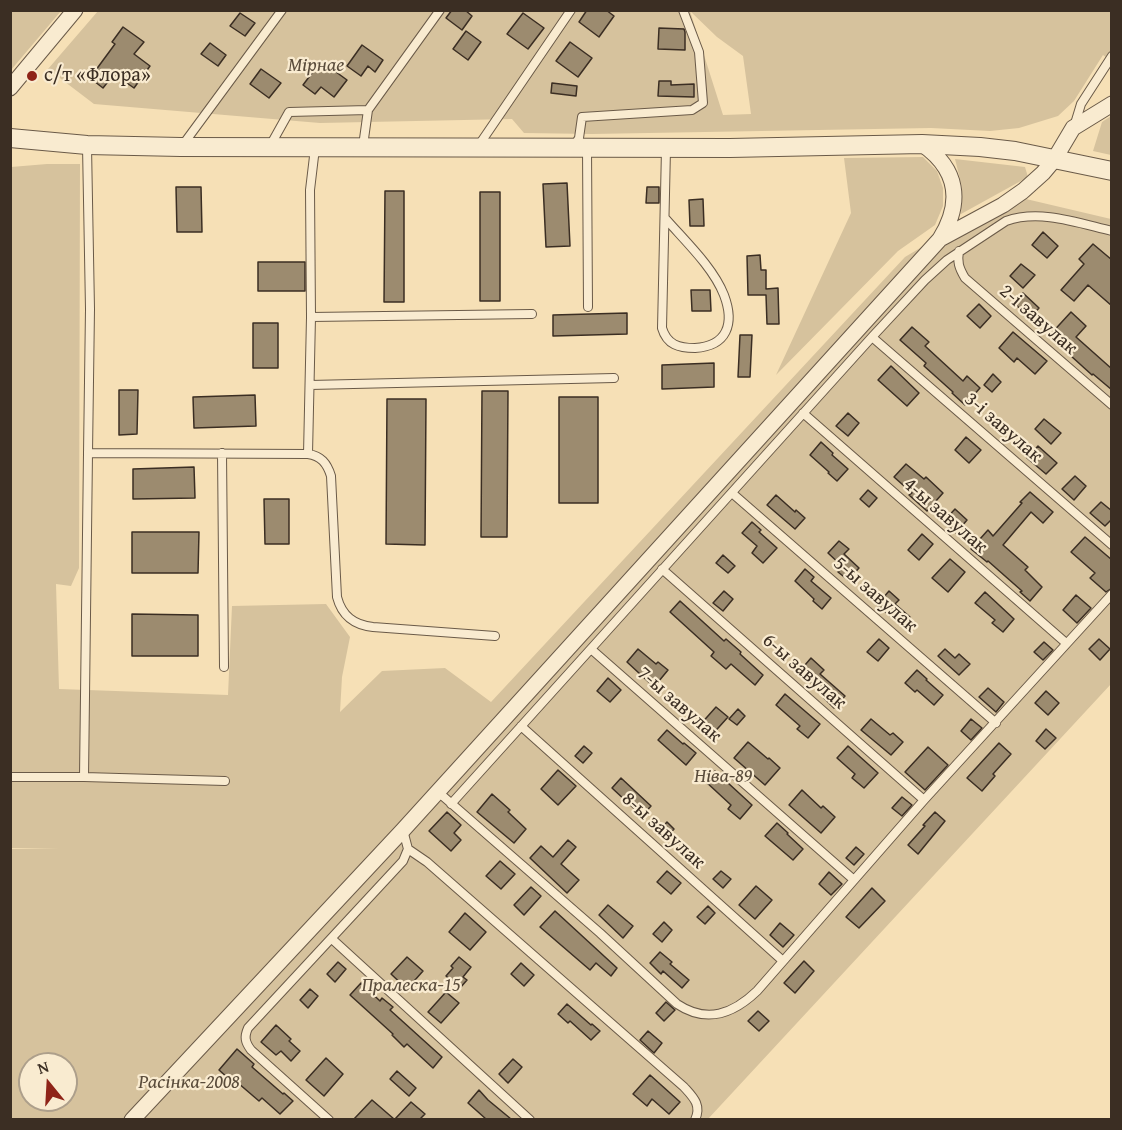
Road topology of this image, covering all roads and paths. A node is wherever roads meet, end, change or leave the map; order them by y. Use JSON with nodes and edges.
{"nodes":[{"id":1,"x":75,"y":10,"type":"edge"},
{"id":2,"x":282,"y":10,"type":"edge"},
{"id":3,"x":440,"y":10,"type":"edge"},
{"id":4,"x":571,"y":10,"type":"edge"},
{"id":5,"x":683,"y":10,"type":"edge"},
{"id":6,"x":1112,"y":56,"type":"edge"},
{"id":7,"x":10,"y":88,"type":"edge"},
{"id":8,"x":1112,"y":104,"type":"edge"},
{"id":9,"x":368,"y":110,"type":"junction"},
{"id":10,"x":1073,"y":128,"type":"junction"},
{"id":11,"x":10,"y":138,"type":"edge"},
{"id":12,"x":922,"y":144,"type":"junction"},
{"id":13,"x":87,"y":145,"type":"junction"},
{"id":14,"x":181,"y":147,"type":"junction"},
{"id":15,"x":270,"y":148,"type":"junction"},
{"id":16,"x":315,"y":148,"type":"junction"},
{"id":17,"x":362,"y":148,"type":"junction"},
{"id":18,"x":477,"y":148,"type":"junction"},
{"id":19,"x":580,"y":148,"type":"junction"},
{"id":20,"x":666,"y":148,"type":"junction"},
{"id":21,"x":1054,"y":160,"type":"junction"},
{"id":22,"x":1112,"y":171,"type":"edge"},
{"id":23,"x":665,"y":218,"type":"junction"},
{"id":24,"x":1112,"y":231,"type":"edge"},
{"id":25,"x":940,"y":238,"type":"junction"},
{"id":26,"x":959,"y":251,"type":"junction"},
{"id":27,"x":588,"y":307,"type":"dead end"},
{"id":28,"x":532,"y":314,"type":"dead end"},
{"id":29,"x":311,"y":317,"type":"junction"},
{"id":30,"x":873,"y":337,"type":"junction"},
{"id":31,"x":614,"y":378,"type":"dead end"},
{"id":32,"x":310,"y":385,"type":"junction"},
{"id":33,"x":1112,"y":405,"type":"edge"},
{"id":34,"x":803,"y":413,"type":"junction"},
{"id":35,"x":88,"y":453,"type":"junction"},
{"id":36,"x":222,"y":453,"type":"junction"},
{"id":37,"x":308,"y":454,"type":"junction"},
{"id":38,"x":732,"y":492,"type":"junction"},
{"id":39,"x":1112,"y":545,"type":"edge"},
{"id":40,"x":662,"y":569,"type":"junction"},
{"id":41,"x":1112,"y":594,"type":"edge"},
{"id":42,"x":495,"y":636,"type":"dead end"},
{"id":43,"x":1066,"y":643,"type":"junction"},
{"id":44,"x":591,"y":649,"type":"junction"},
{"id":45,"x":224,"y":667,"type":"dead end"},
{"id":46,"x":996,"y":723,"type":"junction"},
{"id":47,"x":521,"y":726,"type":"junction"},
{"id":48,"x":10,"y":777,"type":"edge"},
{"id":49,"x":84,"y":777,"type":"junction"},
{"id":50,"x":225,"y":781,"type":"dead end"},
{"id":51,"x":437,"y":791,"type":"junction"},
{"id":52,"x":924,"y":800,"type":"junction"},
{"id":53,"x":451,"y":804,"type":"junction"},
{"id":54,"x":403,"y":830,"type":"junction"},
{"id":55,"x":408,"y":849,"type":"junction"},
{"id":56,"x":854,"y":880,"type":"junction"},
{"id":57,"x":332,"y":939,"type":"junction"},
{"id":58,"x":783,"y":961,"type":"junction"},
{"id":59,"x":132,"y":1119,"type":"edge"},
{"id":60,"x":329,"y":1119,"type":"edge"},
{"id":61,"x":530,"y":1119,"type":"edge"},
{"id":62,"x":695,"y":1119,"type":"edge"}],
"edges":[{"from":1,"to":7,"type":"street"},
{"from":2,"to":14,"type":"lane"},
{"from":3,"to":9,"type":"lane"},
{"from":4,"to":18,"type":"lane"},
{"from":5,"to":19,"type":"lane"},
{"from":6,"to":10,"type":"lane"},
{"from":8,"to":10,"type":"street"},
{"from":9,"to":15,"type":"lane"},
{"from":9,"to":17,"type":"lane"},
{"from":10,"to":21,"type":"street"},
{"from":11,"to":13,"type":"street"},
{"from":12,"to":20,"type":"street"},
{"from":12,"to":21,"type":"street"},
{"from":12,"to":25,"type":"street"},
{"from":13,"to":14,"type":"street"},
{"from":13,"to":35,"type":"lane"},
{"from":14,"to":15,"type":"street"},
{"from":15,"to":16,"type":"street"},
{"from":16,"to":17,"type":"street"},
{"from":16,"to":29,"type":"lane"},
{"from":17,"to":18,"type":"street"},
{"from":18,"to":19,"type":"street"},
{"from":19,"to":20,"type":"street"},
{"from":19,"to":27,"type":"lane"},
{"from":20,"to":23,"type":"lane"},
{"from":21,"to":22,"type":"street"},
{"from":21,"to":25,"type":"street"},
{"from":23,"to":23,"type":"lane"},
{"from":24,"to":26,"type":"lane"},
{"from":25,"to":51,"type":"street"},
{"from":26,"to":30,"type":"lane"},
{"from":26,"to":33,"type":"lane","name":"2-і завулак"},
{"from":28,"to":29,"type":"lane"},
{"from":29,"to":32,"type":"lane"},
{"from":30,"to":34,"type":"lane"},
{"from":30,"to":39,"type":"lane","name":"3-і завулак"},
{"from":31,"to":32,"type":"lane"},
{"from":32,"to":37,"type":"lane"},
{"from":34,"to":38,"type":"lane"},
{"from":34,"to":43,"type":"lane","name":"4-ы завулак"},
{"from":35,"to":36,"type":"lane"},
{"from":35,"to":49,"type":"lane"},
{"from":36,"to":37,"type":"lane"},
{"from":36,"to":45,"type":"lane"},
{"from":37,"to":42,"type":"lane"},
{"from":38,"to":40,"type":"lane"},
{"from":38,"to":46,"type":"lane","name":"5-ы завулак"},
{"from":40,"to":44,"type":"lane"},
{"from":40,"to":52,"type":"lane","name":"6-ы завулак"},
{"from":41,"to":43,"type":"lane"},
{"from":43,"to":46,"type":"lane"},
{"from":44,"to":47,"type":"lane"},
{"from":44,"to":56,"type":"lane","name":"7-ы завулак"},
{"from":46,"to":52,"type":"lane"},
{"from":47,"to":53,"type":"lane"},
{"from":47,"to":58,"type":"lane","name":"8-ы завулак"},
{"from":48,"to":49,"type":"lane"},
{"from":49,"to":50,"type":"lane"},
{"from":51,"to":53,"type":"lane"},
{"from":51,"to":54,"type":"street"},
{"from":52,"to":56,"type":"lane"},
{"from":53,"to":58,"type":"lane"},
{"from":54,"to":55,"type":"lane"},
{"from":54,"to":59,"type":"street"},
{"from":55,"to":57,"type":"lane"},
{"from":55,"to":62,"type":"lane"},
{"from":56,"to":58,"type":"lane"},
{"from":57,"to":60,"type":"lane"},
{"from":57,"to":61,"type":"lane"}]}
